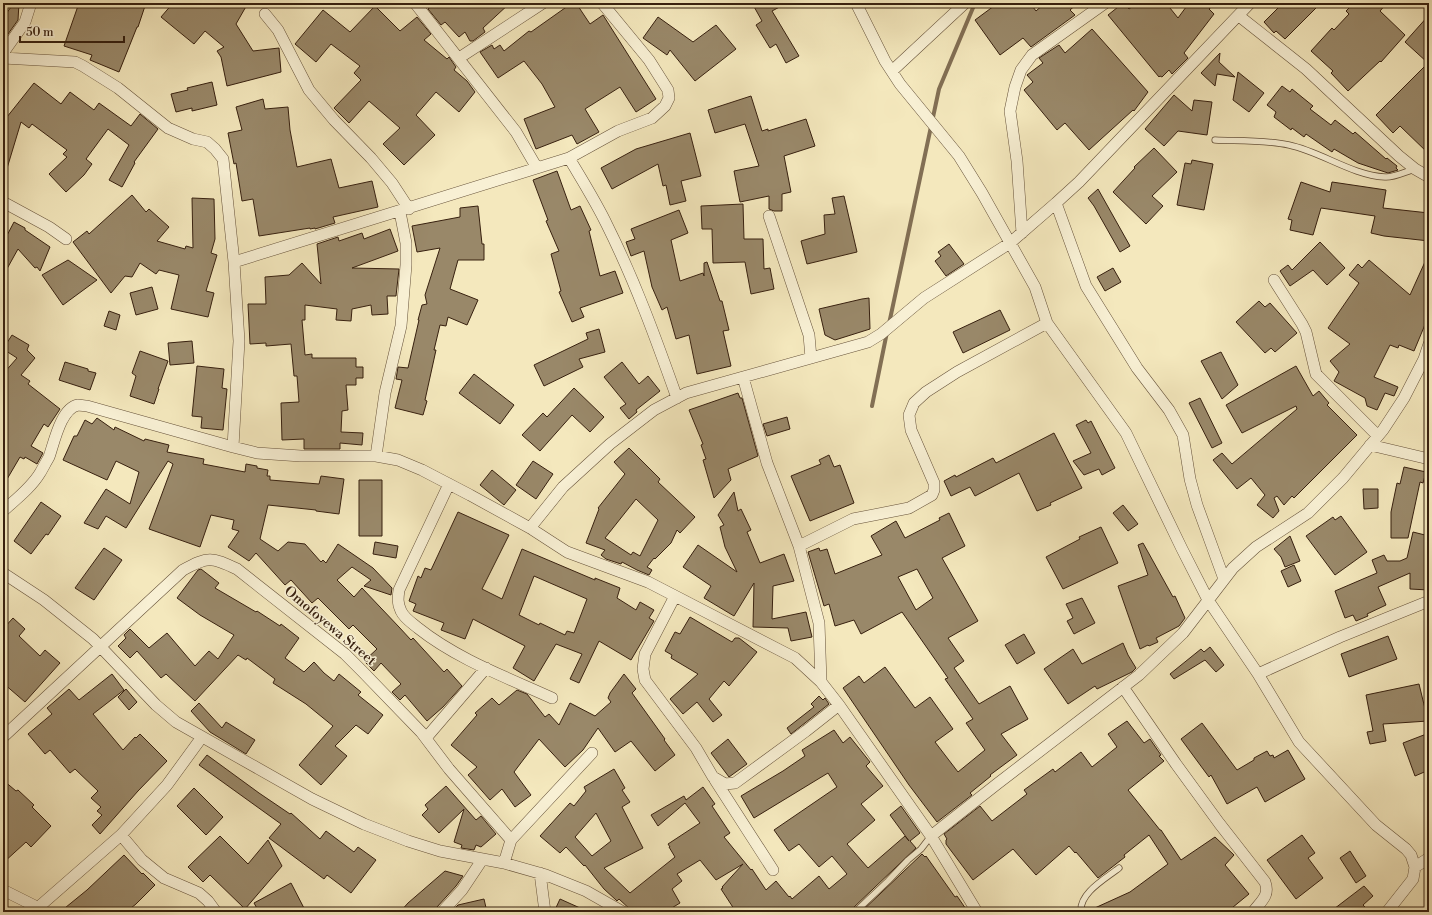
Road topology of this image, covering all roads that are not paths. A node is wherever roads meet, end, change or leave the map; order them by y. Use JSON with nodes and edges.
{"nodes":[{"id":1,"x":31,"y":3,"type":"edge"},
{"id":2,"x":415,"y":3,"type":"edge"},
{"id":3,"x":543,"y":3,"type":"edge"},
{"id":4,"x":602,"y":3,"type":"edge"},
{"id":5,"x":856,"y":3,"type":"edge"},
{"id":6,"x":965,"y":3,"type":"edge"},
{"id":7,"x":1105,"y":3,"type":"edge"},
{"id":8,"x":1250,"y":3,"type":"edge"},
{"id":9,"x":265,"y":14,"type":"dead end"},
{"id":10,"x":1238,"y":16,"type":"junction"},
{"id":11,"x":3,"y":53,"type":"edge"},
{"id":12,"x":3,"y":58,"type":"edge"},
{"id":13,"x":459,"y":58,"type":"junction"},
{"id":14,"x":892,"y":71,"type":"junction"},
{"id":15,"x":1215,"y":140,"type":"dead end"},
{"id":16,"x":569,"y":158,"type":"junction"},
{"id":17,"x":537,"y":168,"type":"junction"},
{"id":18,"x":1415,"y":169,"type":"junction"},
{"id":19,"x":1429,"y":177,"type":"edge"},
{"id":20,"x":3,"y":202,"type":"edge"},
{"id":21,"x":1056,"y":203,"type":"junction"},
{"id":22,"x":404,"y":210,"type":"junction"},
{"id":23,"x":769,"y":216,"type":"dead end"},
{"id":24,"x":1022,"y":233,"type":"junction"},
{"id":25,"x":66,"y":239,"type":"dead end"},
{"id":26,"x":1010,"y":243,"type":"junction"},
{"id":27,"x":234,"y":262,"type":"junction"},
{"id":28,"x":1274,"y":280,"type":"dead end"},
{"id":29,"x":1048,"y":323,"type":"junction"},
{"id":30,"x":1429,"y":344,"type":"edge"},
{"id":31,"x":811,"y":358,"type":"junction"},
{"id":32,"x":744,"y":377,"type":"junction"},
{"id":33,"x":677,"y":398,"type":"junction"},
{"id":34,"x":1374,"y":440,"type":"junction"},
{"id":35,"x":233,"y":447,"type":"junction"},
{"id":36,"x":376,"y":456,"type":"junction"},
{"id":37,"x":1429,"y":458,"type":"edge"},
{"id":38,"x":449,"y":484,"type":"junction"},
{"id":39,"x":3,"y":511,"type":"edge"},
{"id":40,"x":530,"y":528,"type":"junction"},
{"id":41,"x":799,"y":546,"type":"junction"},
{"id":42,"x":3,"y":572,"type":"edge"},
{"id":43,"x":1224,"y":579,"type":"junction"},
{"id":44,"x":675,"y":596,"type":"junction"},
{"id":45,"x":1208,"y":600,"type":"junction"},
{"id":46,"x":1429,"y":601,"type":"edge"},
{"id":47,"x":101,"y":647,"type":"junction"},
{"id":48,"x":486,"y":668,"type":"junction"},
{"id":49,"x":1258,"y":674,"type":"junction"},
{"id":50,"x":821,"y":682,"type":"junction"},
{"id":51,"x":1124,"y":687,"type":"junction"},
{"id":52,"x":552,"y":698,"type":"dead end"},
{"id":53,"x":839,"y":705,"type":"junction"},
{"id":54,"x":3,"y":736,"type":"edge"},
{"id":55,"x":202,"y":737,"type":"junction"},
{"id":56,"x":426,"y":738,"type":"junction"},
{"id":57,"x":592,"y":753,"type":"dead end"},
{"id":58,"x":713,"y":777,"type":"junction"},
{"id":59,"x":121,"y":835,"type":"junction"},
{"id":60,"x":931,"y":836,"type":"junction"},
{"id":61,"x":511,"y":840,"type":"junction"},
{"id":62,"x":1429,"y":858,"type":"edge"},
{"id":63,"x":482,"y":860,"type":"junction"},
{"id":64,"x":504,"y":863,"type":"junction"},
{"id":65,"x":1415,"y":867,"type":"junction"},
{"id":66,"x":1119,"y":868,"type":"dead end"},
{"id":67,"x":773,"y":870,"type":"dead end"},
{"id":68,"x":540,"y":873,"type":"junction"},
{"id":69,"x":3,"y":890,"type":"edge"},
{"id":70,"x":35,"y":910,"type":"edge"},
{"id":71,"x":216,"y":912,"type":"edge"},
{"id":72,"x":442,"y":912,"type":"edge"},
{"id":73,"x":545,"y":912,"type":"edge"},
{"id":74,"x":623,"y":912,"type":"edge"},
{"id":75,"x":855,"y":912,"type":"edge"},
{"id":76,"x":977,"y":912,"type":"edge"},
{"id":77,"x":1081,"y":912,"type":"edge"},
{"id":78,"x":1253,"y":912,"type":"edge"},
{"id":79,"x":1387,"y":912,"type":"edge"}],
"edges":[{"from":1,"to":11,"type":"street"},
{"from":2,"to":13,"type":"street"},
{"from":3,"to":13,"type":"street"},
{"from":4,"to":16,"type":"street"},
{"from":5,"to":14,"type":"street"},
{"from":6,"to":14,"type":"street"},
{"from":7,"to":24,"type":"street"},
{"from":8,"to":10,"type":"street"},
{"from":9,"to":22,"type":"street"},
{"from":10,"to":18,"type":"street"},
{"from":10,"to":21,"type":"street"},
{"from":12,"to":27,"type":"street"},
{"from":13,"to":17,"type":"street"},
{"from":14,"to":26,"type":"street"},
{"from":15,"to":18,"type":"lane"},
{"from":16,"to":17,"type":"street"},
{"from":16,"to":33,"type":"street"},
{"from":17,"to":22,"type":"street"},
{"from":18,"to":19,"type":"street"},
{"from":20,"to":25,"type":"street"},
{"from":21,"to":24,"type":"street"},
{"from":21,"to":43,"type":"street"},
{"from":22,"to":27,"type":"street"},
{"from":22,"to":36,"type":"street"},
{"from":23,"to":31,"type":"street"},
{"from":24,"to":26,"type":"street"},
{"from":26,"to":29,"type":"street"},
{"from":26,"to":31,"type":"street"},
{"from":27,"to":35,"type":"street"},
{"from":28,"to":34,"type":"street"},
{"from":29,"to":41,"type":"street"},
{"from":29,"to":45,"type":"street"},
{"from":30,"to":34,"type":"street"},
{"from":31,"to":32,"type":"street"},
{"from":32,"to":33,"type":"street"},
{"from":32,"to":41,"type":"street"},
{"from":33,"to":40,"type":"street"},
{"from":34,"to":37,"type":"street"},
{"from":34,"to":43,"type":"street"},
{"from":35,"to":36,"type":"street"},
{"from":35,"to":39,"type":"street"},
{"from":36,"to":38,"type":"street"},
{"from":38,"to":40,"type":"street"},
{"from":38,"to":48,"type":"street"},
{"from":40,"to":44,"type":"street"},
{"from":41,"to":50,"type":"street"},
{"from":42,"to":47,"type":"street"},
{"from":43,"to":45,"type":"street"},
{"from":44,"to":50,"type":"street"},
{"from":44,"to":58,"type":"street"},
{"from":45,"to":49,"type":"street"},
{"from":45,"to":51,"type":"street"},
{"from":46,"to":49,"type":"street"},
{"from":47,"to":54,"type":"street","name":"Omofoyewa Street"},
{"from":47,"to":55,"type":"street"},
{"from":47,"to":56,"type":"street","name":"Omofoyewa Street"},
{"from":48,"to":52,"type":"street"},
{"from":48,"to":56,"type":"street"},
{"from":49,"to":65,"type":"street"},
{"from":50,"to":53,"type":"street"},
{"from":51,"to":60,"type":"street"},
{"from":51,"to":78,"type":"street"},
{"from":53,"to":58,"type":"street"},
{"from":53,"to":60,"type":"street"},
{"from":55,"to":59,"type":"street"},
{"from":55,"to":63,"type":"street"},
{"from":56,"to":61,"type":"street","name":"Omofoyewa Street"},
{"from":57,"to":61,"type":"street"},
{"from":58,"to":67,"type":"street"},
{"from":59,"to":70,"type":"street"},
{"from":59,"to":71,"type":"street"},
{"from":60,"to":75,"type":"lane"},
{"from":60,"to":76,"type":"street"},
{"from":61,"to":64,"type":"street"},
{"from":62,"to":65,"type":"street"},
{"from":63,"to":64,"type":"street"},
{"from":63,"to":72,"type":"street"},
{"from":64,"to":68,"type":"street"},
{"from":65,"to":79,"type":"street"},
{"from":66,"to":77,"type":"lane"},
{"from":68,"to":73,"type":"street"},
{"from":68,"to":74,"type":"street"},
{"from":69,"to":70,"type":"street"}]}
